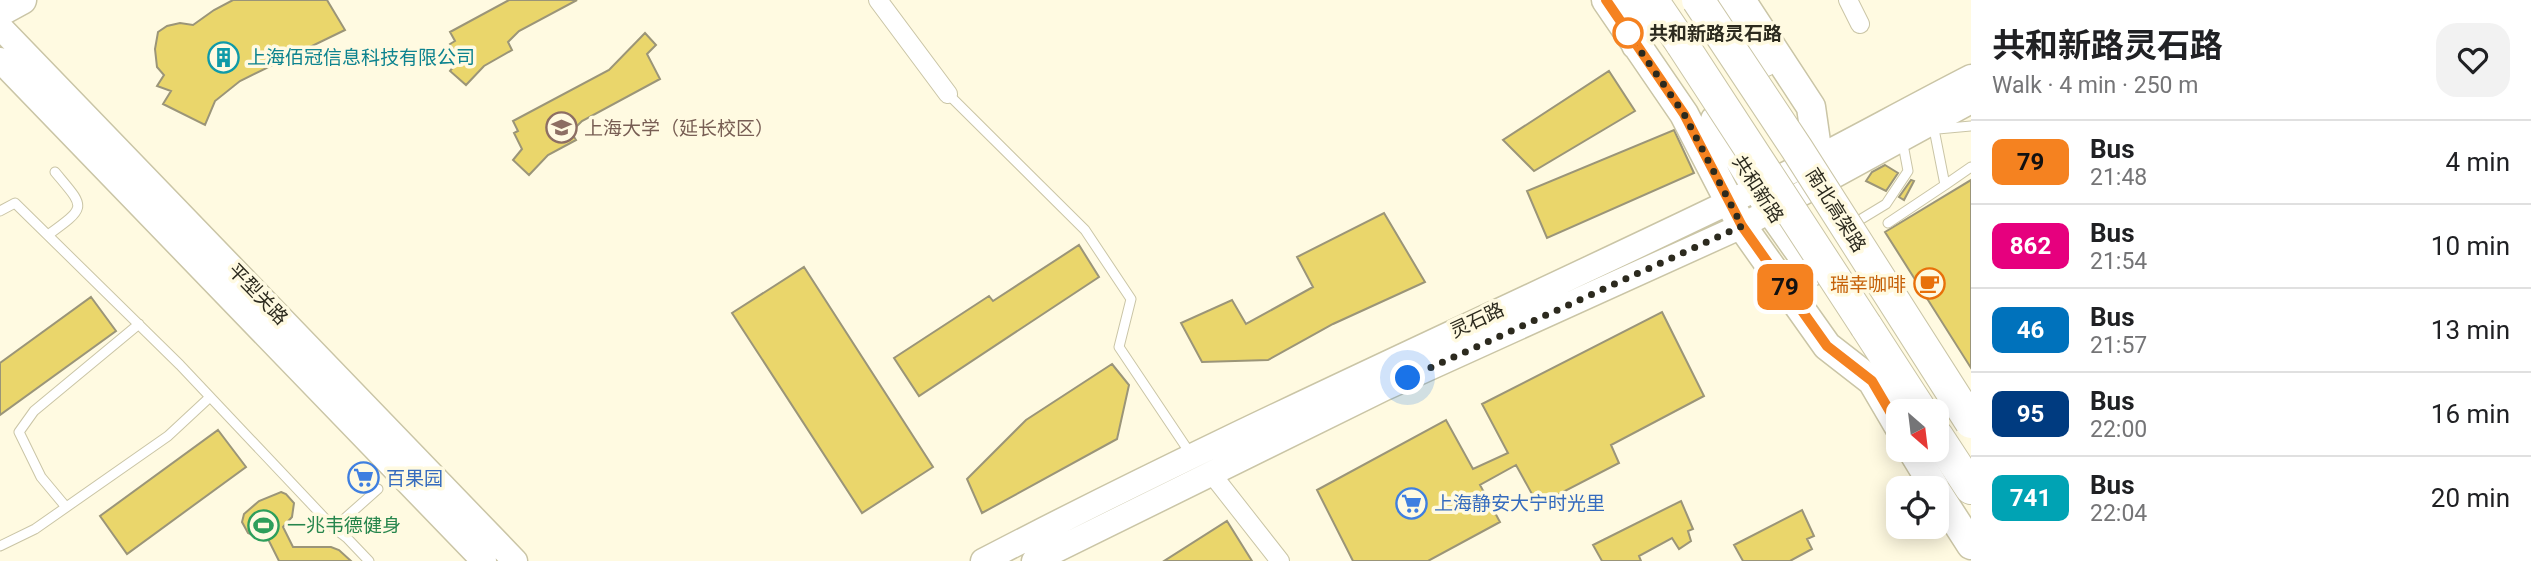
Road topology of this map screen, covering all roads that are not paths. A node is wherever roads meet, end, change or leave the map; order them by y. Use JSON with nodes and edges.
{"nodes":[{"id":1,"x":22,"y":0,"type":"edge"},
{"id":2,"x":878,"y":0,"type":"edge"},
{"id":3,"x":1606,"y":0,"type":"edge"},
{"id":4,"x":1637,"y":0,"type":"edge"},
{"id":5,"x":1652,"y":0,"type":"edge"},
{"id":6,"x":1698,"y":0,"type":"edge"},
{"id":7,"x":1704,"y":0,"type":"edge"},
{"id":8,"x":1722,"y":0,"type":"edge"},
{"id":9,"x":1741,"y":0,"type":"edge"},
{"id":10,"x":1848,"y":0,"type":"edge"},
{"id":11,"x":0,"y":12,"type":"edge"},
{"id":12,"x":1860,"y":24,"type":"dead end"},
{"id":13,"x":0,"y":27,"type":"edge"},
{"id":14,"x":1636,"y":45,"type":"junction"},
{"id":15,"x":0,"y":60,"type":"edge"},
{"id":16,"x":1971,"y":77,"type":"edge"},
{"id":17,"x":948,"y":94,"type":"joint"},
{"id":18,"x":1971,"y":101,"type":"edge"},
{"id":19,"x":1933,"y":126,"type":"junction"},
{"id":20,"x":1971,"y":126,"type":"edge"},
{"id":21,"x":1902,"y":138,"type":"junction"},
{"id":22,"x":1824,"y":167,"type":"junction"},
{"id":23,"x":1971,"y":167,"type":"edge"},
{"id":24,"x":55,"y":172,"type":"dead end"},
{"id":25,"x":1945,"y":185,"type":"junction"},
{"id":26,"x":1763,"y":199,"type":"junction"},
{"id":27,"x":0,"y":211,"type":"edge"},
{"id":28,"x":1735,"y":214,"type":"junction"},
{"id":29,"x":1888,"y":223,"type":"dead end"},
{"id":30,"x":1853,"y":224,"type":"junction"},
{"id":31,"x":48,"y":234,"type":"junction"},
{"id":32,"x":1896,"y":304,"type":"junction"},
{"id":33,"x":139,"y":324,"type":"junction"},
{"id":34,"x":1872,"y":381,"type":"junction"},
{"id":35,"x":210,"y":397,"type":"junction"},
{"id":36,"x":1914,"y":399,"type":"edge"},
{"id":37,"x":1886,"y":405,"type":"edge"},
{"id":38,"x":1971,"y":421,"type":"edge"},
{"id":39,"x":1192,"y":456,"type":"junction"},
{"id":40,"x":1950,"y":456,"type":"edge"},
{"id":41,"x":1211,"y":473,"type":"junction"},
{"id":42,"x":1971,"y":488,"type":"edge"},
{"id":43,"x":378,"y":489,"type":"dead end"},
{"id":44,"x":66,"y":507,"type":"junction"},
{"id":45,"x":1949,"y":510,"type":"edge"},
{"id":46,"x":334,"y":528,"type":"junction"},
{"id":47,"x":1971,"y":545,"type":"edge"},
{"id":48,"x":0,"y":546,"type":"edge"},
{"id":49,"x":369,"y":561,"type":"edge"},
{"id":50,"x":484,"y":561,"type":"edge"},
{"id":51,"x":515,"y":561,"type":"edge"},
{"id":52,"x":983,"y":561,"type":"edge"},
{"id":53,"x":1034,"y":561,"type":"edge"},
{"id":54,"x":1280,"y":561,"type":"edge"}],
"edges":[{"from":1,"to":11,"type":"main road"},
{"from":2,"to":17,"type":"street"},
{"from":3,"to":14,"type":"main road","name":"共和新路"},
{"from":4,"to":14,"type":"main road"},
{"from":4,"to":26,"type":"main road","name":"共和新路"},
{"from":5,"to":36,"type":"highway","name":"南北高架路","bridge":true},
{"from":6,"to":32,"type":"highway","name":"南北高架路","bridge":true},
{"from":7,"to":22,"type":"main road"},
{"from":8,"to":32,"type":"highway","bridge":true},
{"from":9,"to":22,"type":"main road"},
{"from":10,"to":12,"type":"street"},
{"from":13,"to":51,"type":"main road","name":"平型关路"},
{"from":14,"to":28,"type":"main road","name":"共和新路"},
{"from":15,"to":50,"type":"main road","name":"平型关路"},
{"from":16,"to":22,"type":"main road","name":"灵石路"},
{"from":17,"to":39,"type":"lane"},
{"from":18,"to":19,"type":"main road","name":"灵石路"},
{"from":19,"to":20,"type":"lane"},
{"from":19,"to":21,"type":"main road","name":"灵石路"},
{"from":19,"to":25,"type":"lane"},
{"from":21,"to":22,"type":"main road","name":"灵石路"},
{"from":21,"to":30,"type":"lane"},
{"from":22,"to":26,"type":"main road","name":"灵石路"},
{"from":22,"to":30,"type":"main road"},
{"from":23,"to":25,"type":"lane"},
{"from":24,"to":31,"type":"lane"},
{"from":25,"to":29,"type":"lane"},
{"from":26,"to":28,"type":"main road","name":"灵石路"},
{"from":26,"to":34,"type":"main road","name":"共和新路"},
{"from":27,"to":31,"type":"lane"},
{"from":28,"to":34,"type":"main road","name":"共和新路"},
{"from":28,"to":39,"type":"main road","name":"灵石路"},
{"from":28,"to":41,"type":"main road","name":"灵石路"},
{"from":30,"to":38,"type":"main road"},
{"from":31,"to":33,"type":"lane"},
{"from":32,"to":38,"type":"highway","name":"南北高架路","bridge":true},
{"from":33,"to":35,"type":"lane"},
{"from":33,"to":44,"type":"lane"},
{"from":34,"to":37,"type":"main road","name":"共和新路"},
{"from":35,"to":44,"type":"lane"},
{"from":35,"to":46,"type":"lane"},
{"from":39,"to":52,"type":"main road","name":"灵石路"},
{"from":40,"to":42,"type":"highway"},
{"from":41,"to":53,"type":"main road","name":"灵石路"},
{"from":41,"to":54,"type":"street"},
{"from":43,"to":46,"type":"lane"},
{"from":44,"to":48,"type":"lane"},
{"from":45,"to":47,"type":"main road"},
{"from":46,"to":49,"type":"lane"}]}
